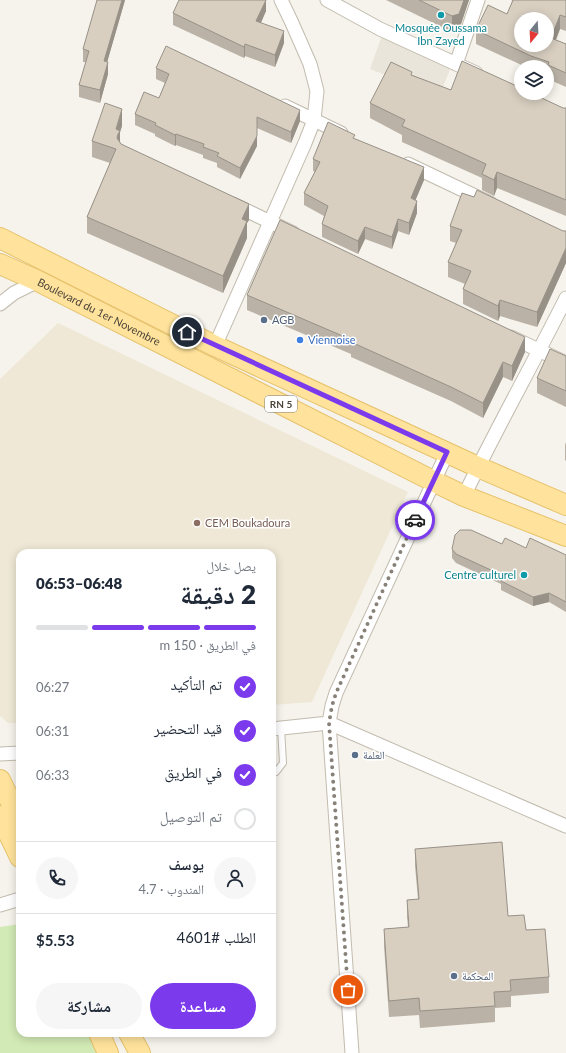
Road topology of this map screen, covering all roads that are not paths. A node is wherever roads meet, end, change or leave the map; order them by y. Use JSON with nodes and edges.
{"nodes":[{"id":1,"x":281,"y":0,"type":"edge"},
{"id":2,"x":327,"y":0,"type":"edge"},
{"id":3,"x":478,"y":0,"type":"edge"},
{"id":4,"x":456,"y":64,"type":"junction"},
{"id":5,"x":490,"y":80,"type":"edge"},
{"id":6,"x":271,"y":99,"type":"edge"},
{"id":7,"x":314,"y":120,"type":"junction"},
{"id":8,"x":350,"y":137,"type":"edge"},
{"id":9,"x":400,"y":161,"type":"edge"},
{"id":10,"x":221,"y":199,"type":"edge"},
{"id":11,"x":501,"y":208,"type":"edge"},
{"id":12,"x":270,"y":222,"type":"junction"},
{"id":13,"x":0,"y":238,"type":"edge"},
{"id":14,"x":306,"y":239,"type":"edge"},
{"id":15,"x":22,"y":249,"type":"junction"},
{"id":16,"x":0,"y":262,"type":"edge"},
{"id":17,"x":38,"y":282,"type":"junction"},
{"id":18,"x":566,"y":298,"type":"edge"},
{"id":19,"x":0,"y":304,"type":"edge"},
{"id":20,"x":498,"y":330,"type":"edge"},
{"id":21,"x":215,"y":346,"type":"junction"},
{"id":22,"x":540,"y":351,"type":"junction"},
{"id":23,"x":566,"y":363,"type":"edge"},
{"id":24,"x":447,"y":452,"type":"junction"},
{"id":25,"x":478,"y":467,"type":"junction"},
{"id":26,"x":433,"y":481,"type":"junction"},
{"id":27,"x":464,"y":496,"type":"junction"},
{"id":28,"x":566,"y":505,"type":"edge"},
{"id":29,"x":566,"y":536,"type":"edge"},
{"id":30,"x":329,"y":723,"type":"junction"},
{"id":31,"x":277,"y":729,"type":"edge"},
{"id":32,"x":16,"y":753,"type":"edge"},
{"id":33,"x":0,"y":754,"type":"edge"},
{"id":34,"x":276,"y":772,"type":"edge"},
{"id":35,"x":0,"y":780,"type":"edge"},
{"id":36,"x":16,"y":813,"type":"edge"},
{"id":37,"x":0,"y":816,"type":"edge"},
{"id":38,"x":566,"y":826,"type":"edge"},
{"id":39,"x":16,"y":849,"type":"edge"},
{"id":40,"x":16,"y":900,"type":"edge"},
{"id":41,"x":0,"y":905,"type":"edge"},
{"id":42,"x":101,"y":1037,"type":"edge"},
{"id":43,"x":131,"y":1037,"type":"edge"},
{"id":44,"x":108,"y":1053,"type":"edge"},
{"id":45,"x":140,"y":1053,"type":"edge"},
{"id":46,"x":352,"y":1053,"type":"edge"}],
"edges":[{"from":1,"to":7,"type":"street"},
{"from":2,"to":4,"type":"street"},
{"from":3,"to":4,"type":"street"},
{"from":4,"to":5,"type":"street"},
{"from":6,"to":7,"type":"street"},
{"from":7,"to":8,"type":"street"},
{"from":7,"to":12,"type":"street"},
{"from":9,"to":11,"type":"street"},
{"from":10,"to":12,"type":"street"},
{"from":12,"to":14,"type":"street"},
{"from":12,"to":21,"type":"street"},
{"from":13,"to":15,"type":"main road","name":"Boulevard du 1er Novembre","number":"RN 5"},
{"from":15,"to":16,"type":"street"},
{"from":15,"to":21,"type":"main road","name":"Boulevard du 1er Novembre","number":"RN 5"},
{"from":16,"to":17,"type":"main road","name":"Boulevard du 1er Novembre","number":"RN 5"},
{"from":17,"to":19,"type":"street"},
{"from":17,"to":26,"type":"main road","name":"Boulevard du 1er Novembre","number":"RN 5"},
{"from":18,"to":22,"type":"street"},
{"from":20,"to":22,"type":"street"},
{"from":21,"to":24,"type":"main road","name":"Boulevard du 1er Novembre","number":"RN 5"},
{"from":22,"to":23,"type":"street"},
{"from":22,"to":25,"type":"street"},
{"from":24,"to":25,"type":"main road","name":"Boulevard du 1er Novembre","number":"RN 5"},
{"from":24,"to":26,"type":"street"},
{"from":25,"to":27,"type":"street"},
{"from":25,"to":28,"type":"main road","name":"Boulevard du 1er Novembre","number":"RN 5"},
{"from":26,"to":27,"type":"main road","name":"Boulevard du 1er Novembre","number":"RN 5"},
{"from":26,"to":30,"type":"street"},
{"from":27,"to":29,"type":"main road","name":"Boulevard du 1er Novembre","number":"RN 5"},
{"from":30,"to":31,"type":"street"},
{"from":30,"to":38,"type":"street"},
{"from":30,"to":46,"type":"street"},
{"from":31,"to":34,"type":"lane"},
{"from":32,"to":33,"type":"street"},
{"from":35,"to":36,"type":"main road"},
{"from":37,"to":39,"type":"main road"},
{"from":40,"to":41,"type":"street"},
{"from":42,"to":44,"type":"main road"},
{"from":43,"to":45,"type":"main road"}]}
